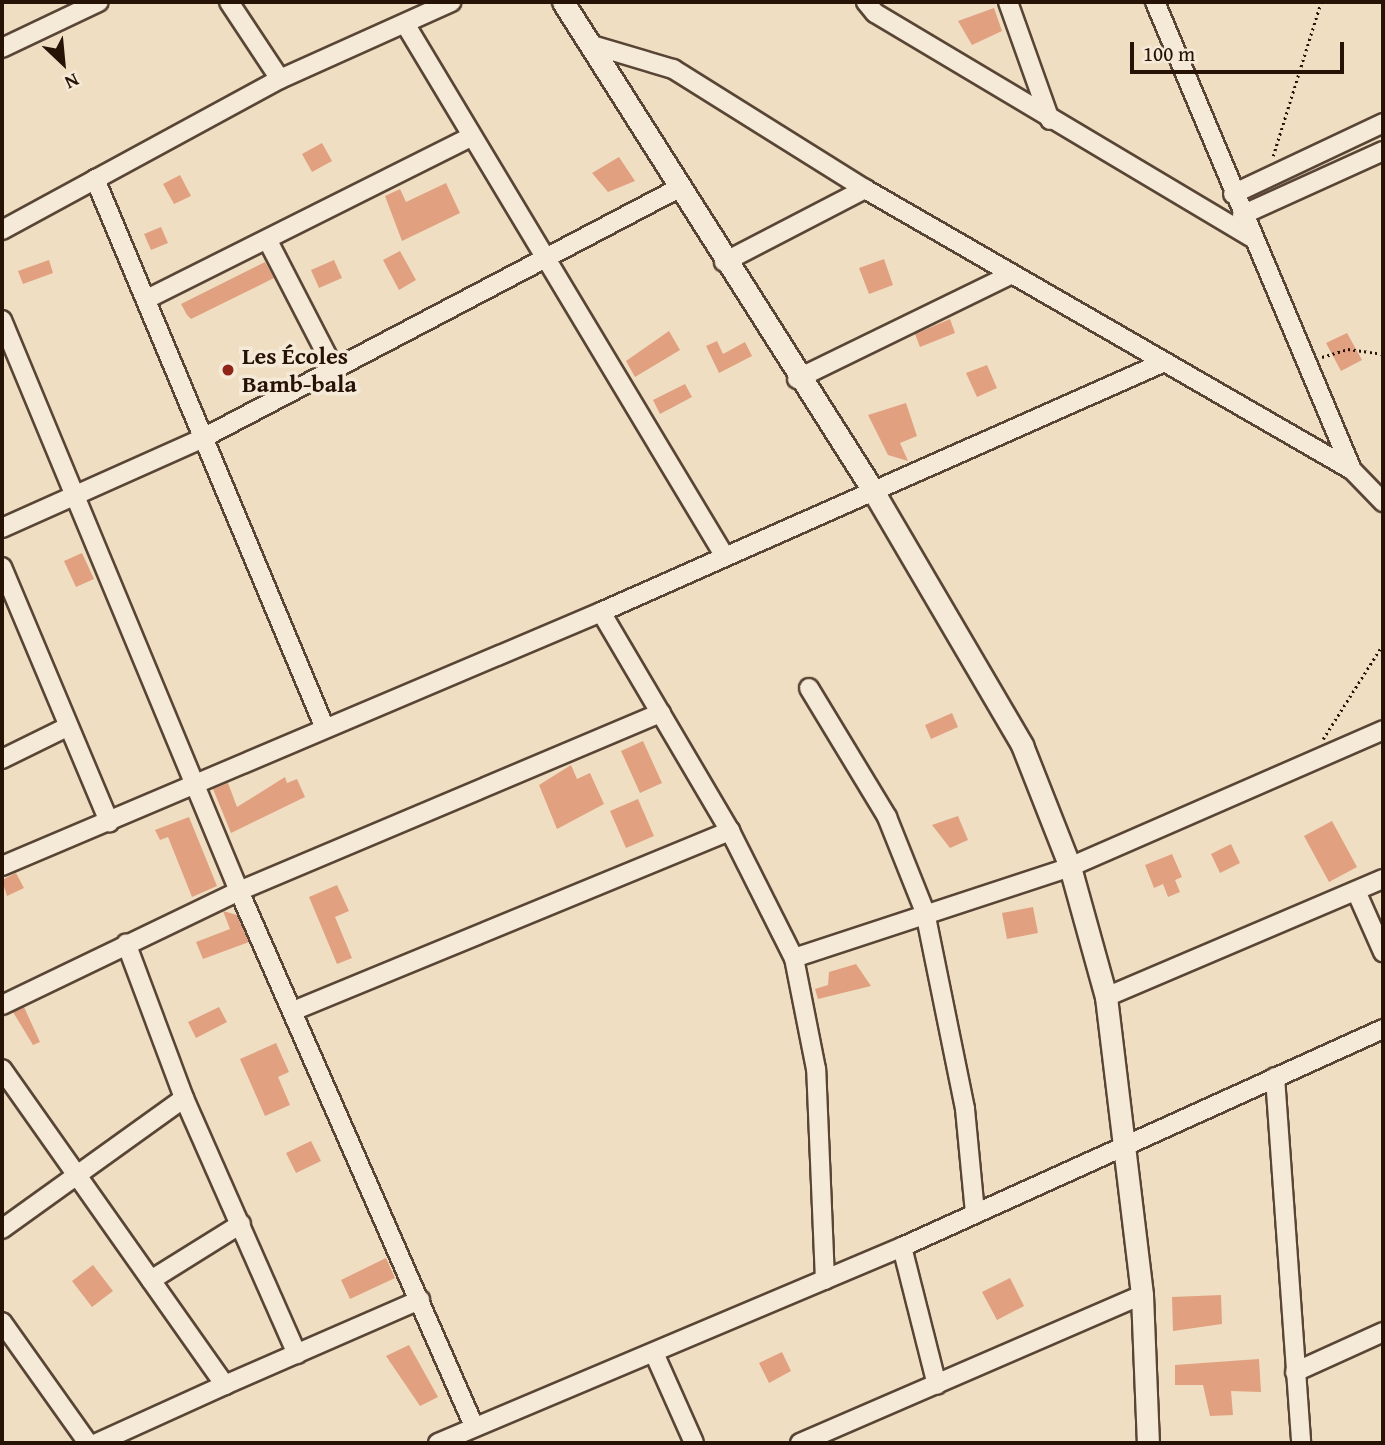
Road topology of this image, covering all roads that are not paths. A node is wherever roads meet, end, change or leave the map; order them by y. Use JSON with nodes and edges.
{"nodes":[{"id":1,"x":99,"y":2,"type":"edge"},
{"id":2,"x":229,"y":2,"type":"edge"},
{"id":3,"x":451,"y":2,"type":"edge"},
{"id":4,"x":563,"y":2,"type":"edge"},
{"id":5,"x":866,"y":2,"type":"edge"},
{"id":6,"x":1008,"y":2,"type":"edge"},
{"id":7,"x":1155,"y":2,"type":"edge"},
{"id":8,"x":407,"y":27,"type":"junction"},
{"id":9,"x":589,"y":44,"type":"junction"},
{"id":10,"x":2,"y":48,"type":"edge"},
{"id":11,"x":280,"y":79,"type":"junction"},
{"id":12,"x":1050,"y":120,"type":"junction"},
{"id":13,"x":1383,"y":123,"type":"edge"},
{"id":14,"x":470,"y":137,"type":"junction"},
{"id":15,"x":1383,"y":151,"type":"edge"},
{"id":16,"x":95,"y":179,"type":"junction"},
{"id":17,"x":677,"y":188,"type":"junction"},
{"id":18,"x":865,"y":189,"type":"junction"},
{"id":19,"x":1233,"y":194,"type":"junction"},
{"id":20,"x":1242,"y":215,"type":"junction"},
{"id":21,"x":2,"y":230,"type":"edge"},
{"id":22,"x":1251,"y":237,"type":"junction"},
{"id":23,"x":268,"y":241,"type":"junction"},
{"id":24,"x":550,"y":261,"type":"junction"},
{"id":25,"x":724,"y":262,"type":"junction"},
{"id":26,"x":1012,"y":274,"type":"junction"},
{"id":27,"x":147,"y":299,"type":"junction"},
{"id":28,"x":2,"y":320,"type":"edge"},
{"id":29,"x":1162,"y":363,"type":"junction"},
{"id":30,"x":333,"y":367,"type":"junction"},
{"id":31,"x":797,"y":379,"type":"junction"},
{"id":32,"x":203,"y":438,"type":"junction"},
{"id":33,"x":1352,"y":470,"type":"junction"},
{"id":34,"x":872,"y":489,"type":"junction"},
{"id":35,"x":74,"y":494,"type":"junction"},
{"id":36,"x":1383,"y":502,"type":"edge"},
{"id":37,"x":2,"y":528,"type":"edge"},
{"id":38,"x":724,"y":555,"type":"junction"},
{"id":39,"x":2,"y":567,"type":"edge"},
{"id":40,"x":601,"y":612,"type":"junction"},
{"id":41,"x":809,"y":688,"type":"dead end"},
{"id":42,"x":661,"y":713,"type":"junction"},
{"id":43,"x":324,"y":726,"type":"junction"},
{"id":44,"x":67,"y":727,"type":"junction"},
{"id":45,"x":1383,"y":730,"type":"edge"},
{"id":46,"x":2,"y":758,"type":"edge"},
{"id":47,"x":194,"y":783,"type":"junction"},
{"id":48,"x":109,"y":822,"type":"junction"},
{"id":49,"x":730,"y":831,"type":"junction"},
{"id":50,"x":2,"y":866,"type":"edge"},
{"id":51,"x":1070,"y":867,"type":"junction"},
{"id":52,"x":1383,"y":879,"type":"edge"},
{"id":53,"x":239,"y":891,"type":"junction"},
{"id":54,"x":1356,"y":891,"type":"junction"},
{"id":55,"x":925,"y":912,"type":"junction"},
{"id":56,"x":126,"y":943,"type":"junction"},
{"id":57,"x":1383,"y":952,"type":"edge"},
{"id":58,"x":794,"y":958,"type":"junction"},
{"id":59,"x":1107,"y":997,"type":"junction"},
{"id":60,"x":2,"y":1005,"type":"edge"},
{"id":61,"x":293,"y":1011,"type":"junction"},
{"id":62,"x":1383,"y":1029,"type":"edge"},
{"id":63,"x":2,"y":1069,"type":"edge"},
{"id":64,"x":1275,"y":1077,"type":"junction"},
{"id":65,"x":184,"y":1098,"type":"junction"},
{"id":66,"x":1126,"y":1146,"type":"junction"},
{"id":67,"x":75,"y":1178,"type":"junction"},
{"id":68,"x":975,"y":1213,"type":"junction"},
{"id":69,"x":241,"y":1224,"type":"junction"},
{"id":70,"x":2,"y":1229,"type":"edge"},
{"id":71,"x":902,"y":1247,"type":"junction"},
{"id":72,"x":150,"y":1280,"type":"junction"},
{"id":73,"x":825,"y":1280,"type":"junction"},
{"id":74,"x":1142,"y":1295,"type":"junction"},
{"id":75,"x":420,"y":1300,"type":"junction"},
{"id":76,"x":2,"y":1322,"type":"edge"},
{"id":77,"x":1383,"y":1332,"type":"edge"},
{"id":78,"x":653,"y":1353,"type":"junction"},
{"id":79,"x":296,"y":1354,"type":"junction"},
{"id":80,"x":1295,"y":1372,"type":"junction"},
{"id":81,"x":225,"y":1385,"type":"junction"},
{"id":82,"x":937,"y":1385,"type":"junction"},
{"id":83,"x":474,"y":1426,"type":"junction"},
{"id":84,"x":1144,"y":1441,"type":"edge"},
{"id":85,"x":88,"y":1443,"type":"edge"},
{"id":86,"x":97,"y":1443,"type":"edge"},
{"id":87,"x":438,"y":1443,"type":"edge"},
{"id":88,"x":694,"y":1443,"type":"edge"},
{"id":89,"x":800,"y":1443,"type":"edge"},
{"id":90,"x":1301,"y":1443,"type":"edge"}],
"edges":[{"from":1,"to":10,"type":"street"},
{"from":2,"to":11,"type":"street"},
{"from":3,"to":8,"type":"street"},
{"from":4,"to":9,"type":"street"},
{"from":5,"to":12,"type":"street"},
{"from":6,"to":12,"type":"street"},
{"from":7,"to":19,"type":"street"},
{"from":8,"to":11,"type":"street"},
{"from":8,"to":14,"type":"street"},
{"from":9,"to":17,"type":"street"},
{"from":9,"to":18,"type":"street"},
{"from":11,"to":16,"type":"street"},
{"from":12,"to":22,"type":"street"},
{"from":13,"to":19,"type":"street"},
{"from":14,"to":23,"type":"street"},
{"from":14,"to":24,"type":"street"},
{"from":15,"to":20,"type":"street"},
{"from":16,"to":21,"type":"street"},
{"from":16,"to":27,"type":"street"},
{"from":17,"to":24,"type":"street"},
{"from":17,"to":25,"type":"street"},
{"from":18,"to":25,"type":"street"},
{"from":18,"to":26,"type":"street"},
{"from":19,"to":20,"type":"street"},
{"from":20,"to":22,"type":"street"},
{"from":22,"to":33,"type":"street"},
{"from":23,"to":27,"type":"street"},
{"from":23,"to":30,"type":"street"},
{"from":24,"to":30,"type":"street"},
{"from":24,"to":38,"type":"street"},
{"from":25,"to":31,"type":"street"},
{"from":26,"to":29,"type":"street"},
{"from":26,"to":31,"type":"street"},
{"from":27,"to":32,"type":"street"},
{"from":28,"to":35,"type":"street"},
{"from":29,"to":33,"type":"street"},
{"from":29,"to":34,"type":"street"},
{"from":30,"to":32,"type":"street"},
{"from":31,"to":34,"type":"street"},
{"from":32,"to":35,"type":"street"},
{"from":32,"to":43,"type":"street"},
{"from":33,"to":36,"type":"street"},
{"from":34,"to":38,"type":"street"},
{"from":34,"to":51,"type":"street"},
{"from":35,"to":37,"type":"street"},
{"from":35,"to":47,"type":"street"},
{"from":38,"to":40,"type":"street"},
{"from":39,"to":44,"type":"street"},
{"from":40,"to":42,"type":"street"},
{"from":40,"to":43,"type":"street"},
{"from":41,"to":55,"type":"street"},
{"from":42,"to":49,"type":"street"},
{"from":42,"to":53,"type":"street"},
{"from":43,"to":47,"type":"street"},
{"from":44,"to":46,"type":"street"},
{"from":44,"to":48,"type":"street"},
{"from":45,"to":51,"type":"street"},
{"from":47,"to":48,"type":"street"},
{"from":47,"to":53,"type":"street"},
{"from":48,"to":50,"type":"street"},
{"from":49,"to":58,"type":"street"},
{"from":49,"to":61,"type":"street"},
{"from":51,"to":55,"type":"street"},
{"from":51,"to":59,"type":"street"},
{"from":52,"to":54,"type":"street"},
{"from":53,"to":56,"type":"street"},
{"from":53,"to":61,"type":"street"},
{"from":54,"to":57,"type":"street"},
{"from":54,"to":59,"type":"street"},
{"from":55,"to":58,"type":"street"},
{"from":55,"to":68,"type":"street"},
{"from":56,"to":60,"type":"street"},
{"from":56,"to":65,"type":"street"},
{"from":58,"to":73,"type":"street"},
{"from":59,"to":66,"type":"street"},
{"from":61,"to":75,"type":"street"},
{"from":62,"to":64,"type":"street"},
{"from":63,"to":67,"type":"street"},
{"from":64,"to":66,"type":"street"},
{"from":64,"to":80,"type":"street"},
{"from":65,"to":67,"type":"street"},
{"from":65,"to":69,"type":"street"},
{"from":66,"to":68,"type":"street"},
{"from":66,"to":74,"type":"street"},
{"from":67,"to":70,"type":"street"},
{"from":67,"to":72,"type":"street"},
{"from":68,"to":71,"type":"street"},
{"from":69,"to":72,"type":"street"},
{"from":69,"to":79,"type":"street"},
{"from":71,"to":73,"type":"street"},
{"from":71,"to":82,"type":"street"},
{"from":72,"to":81,"type":"street"},
{"from":73,"to":78,"type":"street"},
{"from":74,"to":82,"type":"street"},
{"from":74,"to":84,"type":"street"},
{"from":75,"to":79,"type":"street"},
{"from":75,"to":83,"type":"street"},
{"from":76,"to":85,"type":"street"},
{"from":77,"to":80,"type":"street"},
{"from":78,"to":83,"type":"street"},
{"from":78,"to":88,"type":"street"},
{"from":79,"to":81,"type":"street"},
{"from":80,"to":90,"type":"street"},
{"from":81,"to":86,"type":"street"},
{"from":82,"to":89,"type":"street"},
{"from":83,"to":87,"type":"street"}]}
